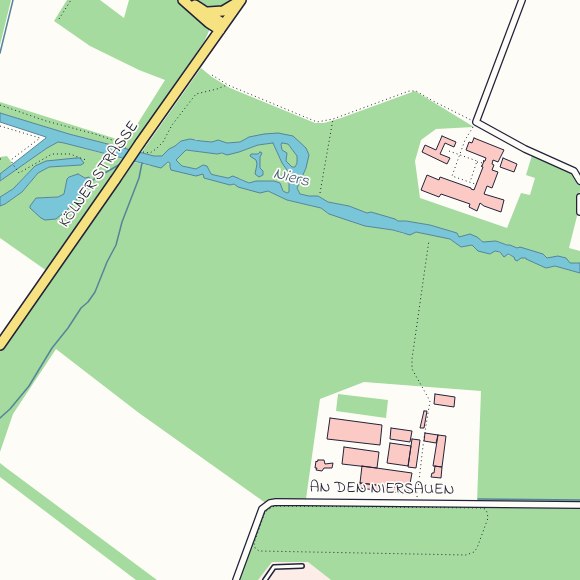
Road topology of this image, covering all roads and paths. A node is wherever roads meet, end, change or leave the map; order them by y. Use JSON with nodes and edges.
{"nodes":[{"id":1,"x":71,"y":0,"type":"edge"},
{"id":2,"x":184,"y":0,"type":"edge"},
{"id":3,"x":240,"y":0,"type":"edge"},
{"id":4,"x":522,"y":0,"type":"edge"},
{"id":5,"x":208,"y":12,"type":"junction"},
{"id":6,"x":59,"y":19,"type":"dead end"},
{"id":7,"x":222,"y":27,"type":"junction"},
{"id":8,"x":212,"y":75,"type":"dead end"},
{"id":9,"x":228,"y":85,"type":"junction"},
{"id":10,"x":0,"y":105,"type":"edge"},
{"id":11,"x":333,"y":119,"type":"junction"},
{"id":12,"x":476,"y":122,"type":"junction"},
{"id":13,"x":0,"y":126,"type":"edge"},
{"id":14,"x":141,"y":148,"type":"junction"},
{"id":15,"x":131,"y":149,"type":"dead end"},
{"id":16,"x":449,"y":151,"type":"dead end"},
{"id":17,"x":460,"y":155,"type":"junction"},
{"id":18,"x":0,"y":159,"type":"edge"},
{"id":19,"x":3,"y":159,"type":"dead end"},
{"id":20,"x":86,"y":160,"type":"dead end"},
{"id":21,"x":477,"y":161,"type":"junction"},
{"id":22,"x":482,"y":163,"type":"dead end"},
{"id":23,"x":580,"y":181,"type":"edge"},
{"id":24,"x":470,"y":182,"type":"junction"},
{"id":25,"x":475,"y":184,"type":"dead end"},
{"id":26,"x":320,"y":193,"type":"dead end"},
{"id":27,"x":580,"y":197,"type":"edge"},
{"id":28,"x":580,"y":212,"type":"edge"},
{"id":29,"x":430,"y":240,"type":"dead end"},
{"id":30,"x":0,"y":344,"type":"edge"},
{"id":31,"x":416,"y":504,"type":"junction"},
{"id":32,"x":580,"y":505,"type":"edge"},
{"id":33,"x":485,"y":509,"type":"joint"},
{"id":34,"x":302,"y":566,"type":"dead end"},
{"id":35,"x":236,"y":580,"type":"edge"},
{"id":36,"x":265,"y":580,"type":"edge"}],
"edges":[{"from":1,"to":6,"type":"path"},
{"from":2,"to":5,"type":"main road"},
{"from":2,"to":7,"type":"main road"},
{"from":3,"to":5,"type":"main road"},
{"from":3,"to":7,"type":"main road","name":"KÖLNER STRASSE"},
{"from":4,"to":12,"type":"street"},
{"from":5,"to":7,"type":"main road"},
{"from":7,"to":14,"type":"main road","name":"KÖLNER STRASSE"},
{"from":8,"to":9,"type":"path"},
{"from":9,"to":11,"type":"path"},
{"from":9,"to":14,"type":"path"},
{"from":10,"to":15,"type":"path"},
{"from":11,"to":12,"type":"path"},
{"from":11,"to":26,"type":"path"},
{"from":12,"to":17,"type":"path"},
{"from":12,"to":23,"type":"street"},
{"from":13,"to":20,"type":"path"},
{"from":14,"to":30,"type":"main road","name":"KÖLNER STRASSE","bridge":true},
{"from":16,"to":17,"type":"path"},
{"from":17,"to":21,"type":"path"},
{"from":17,"to":24,"type":"path"},
{"from":18,"to":19,"type":"path"},
{"from":21,"to":22,"type":"path"},
{"from":21,"to":24,"type":"path"},
{"from":24,"to":25,"type":"path"},
{"from":27,"to":28,"type":"street"},
{"from":29,"to":31,"type":"path"},
{"from":31,"to":32,"type":"street","name":"AN DEN NIERSAUEN"},
{"from":31,"to":35,"type":"street","name":"AN DEN NIERSAUEN"},
{"from":33,"to":33,"type":"path"},
{"from":34,"to":36,"type":"lane"}]}
